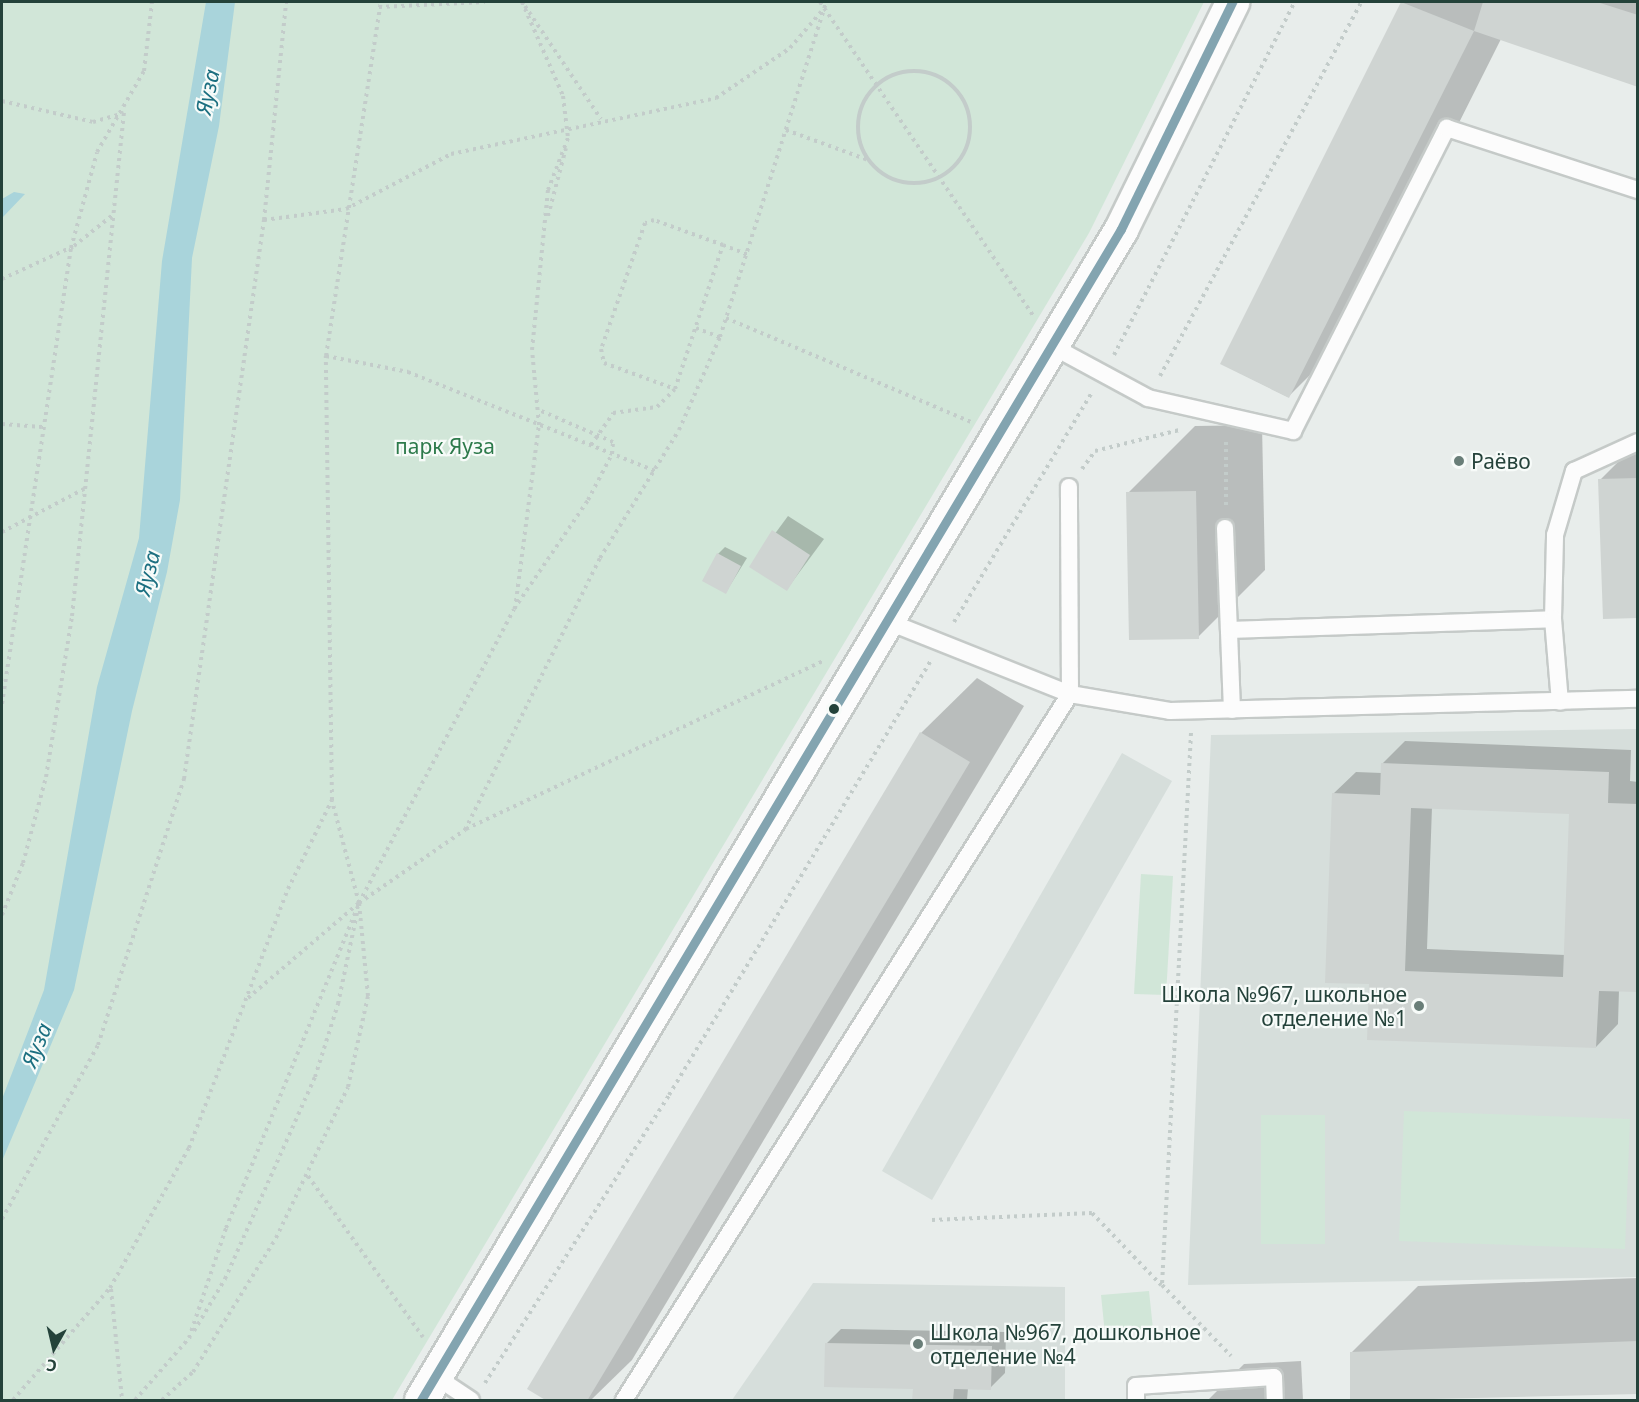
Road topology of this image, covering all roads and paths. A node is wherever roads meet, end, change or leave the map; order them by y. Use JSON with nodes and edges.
{"nodes":[{"id":1,"x":152,"y":2,"type":"edge"},
{"id":2,"x":286,"y":2,"type":"edge"},
{"id":3,"x":381,"y":2,"type":"edge"},
{"id":4,"x":485,"y":2,"type":"edge"},
{"id":5,"x":522,"y":2,"type":"edge"},
{"id":6,"x":820,"y":2,"type":"edge"},
{"id":7,"x":826,"y":2,"type":"edge"},
{"id":8,"x":1232,"y":2,"type":"edge"},
{"id":9,"x":1295,"y":2,"type":"edge"},
{"id":10,"x":1361,"y":2,"type":"edge"},
{"id":11,"x":379,"y":8,"type":"junction"},
{"id":12,"x":824,"y":9,"type":"junction"},
{"id":13,"x":877,"y":86,"type":"junction"},
{"id":14,"x":2,"y":101,"type":"edge"},
{"id":15,"x":124,"y":112,"type":"junction"},
{"id":16,"x":601,"y":119,"type":"junction"},
{"id":17,"x":570,"y":126,"type":"junction"},
{"id":18,"x":786,"y":130,"type":"junction"},
{"id":19,"x":568,"y":138,"type":"junction"},
{"id":20,"x":869,"y":160,"type":"junction"},
{"id":21,"x":937,"y":178,"type":"junction"},
{"id":22,"x":1638,"y":190,"type":"edge"},
{"id":23,"x":345,"y":209,"type":"junction"},
{"id":24,"x":114,"y":213,"type":"junction"},
{"id":25,"x":547,"y":218,"type":"junction"},
{"id":26,"x":264,"y":220,"type":"junction"},
{"id":27,"x":723,"y":245,"type":"junction"},
{"id":28,"x":71,"y":248,"type":"junction"},
{"id":29,"x":747,"y":254,"type":"junction"},
{"id":30,"x":2,"y":279,"type":"edge"},
{"id":31,"x":726,"y":318,"type":"junction"},
{"id":32,"x":696,"y":328,"type":"junction"},
{"id":33,"x":720,"y":337,"type":"junction"},
{"id":34,"x":1055,"y":341,"type":"junction"},
{"id":35,"x":326,"y":356,"type":"junction"},
{"id":36,"x":1102,"y":376,"type":"junction"},
{"id":37,"x":675,"y":389,"type":"junction"},
{"id":38,"x":1148,"y":398,"type":"junction"},
{"id":39,"x":539,"y":410,"type":"junction"},
{"id":40,"x":1226,"y":418,"type":"junction"},
{"id":41,"x":2,"y":424,"type":"edge"},
{"id":42,"x":539,"y":424,"type":"junction"},
{"id":43,"x":983,"y":426,"type":"dead end"},
{"id":44,"x":42,"y":427,"type":"junction"},
{"id":45,"x":598,"y":434,"type":"junction"},
{"id":46,"x":1638,"y":442,"type":"edge"},
{"id":47,"x":591,"y":445,"type":"junction"},
{"id":48,"x":612,"y":453,"type":"junction"},
{"id":49,"x":655,"y":471,"type":"junction"},
{"id":50,"x":1069,"y":487,"type":"joint"},
{"id":51,"x":85,"y":489,"type":"junction"},
{"id":52,"x":32,"y":514,"type":"junction"},
{"id":53,"x":1225,"y":528,"type":"joint"},
{"id":54,"x":2,"y":532,"type":"edge"},
{"id":55,"x":514,"y":609,"type":"junction"},
{"id":56,"x":1553,"y":619,"type":"junction"},
{"id":57,"x":890,"y":622,"type":"junction"},
{"id":58,"x":1229,"y":630,"type":"junction"},
{"id":59,"x":941,"y":643,"type":"junction"},
{"id":60,"x":822,"y":661,"type":"dead end"},
{"id":61,"x":1070,"y":694,"type":"junction"},
{"id":62,"x":1638,"y":699,"type":"edge"},
{"id":63,"x":1560,"y":702,"type":"junction"},
{"id":64,"x":2,"y":704,"type":"edge"},
{"id":65,"x":1232,"y":710,"type":"junction"},
{"id":66,"x":1192,"y":711,"type":"junction"},
{"id":67,"x":332,"y":800,"type":"junction"},
{"id":68,"x":465,"y":830,"type":"junction"},
{"id":69,"x":359,"y":903,"type":"junction"},
{"id":70,"x":2,"y":915,"type":"edge"},
{"id":71,"x":247,"y":998,"type":"junction"},
{"id":72,"x":308,"y":1176,"type":"junction"},
{"id":73,"x":2,"y":1219,"type":"edge"},
{"id":74,"x":932,"y":1220,"type":"dead end"},
{"id":75,"x":1162,"y":1286,"type":"junction"},
{"id":76,"x":110,"y":1288,"type":"junction"},
{"id":77,"x":189,"y":1338,"type":"junction"},
{"id":78,"x":428,"y":1374,"type":"edge"},
{"id":79,"x":1253,"y":1378,"type":"junction"},
{"id":80,"x":475,"y":1396,"type":"edge"},
{"id":81,"x":13,"y":1401,"type":"edge"},
{"id":82,"x":122,"y":1401,"type":"edge"},
{"id":83,"x":135,"y":1401,"type":"edge"},
{"id":84,"x":162,"y":1401,"type":"edge"},
{"id":85,"x":624,"y":1401,"type":"edge"},
{"id":86,"x":1136,"y":1401,"type":"edge"},
{"id":87,"x":1275,"y":1401,"type":"edge"}],
"edges":[{"from":1,"to":15,"type":"path"},
{"from":2,"to":26,"type":"path"},
{"from":3,"to":11,"type":"path"},
{"from":4,"to":11,"type":"path"},
{"from":5,"to":16,"type":"path"},
{"from":5,"to":17,"type":"path"},
{"from":6,"to":12,"type":"path"},
{"from":7,"to":12,"type":"path"},
{"from":8,"to":34,"type":"street"},
{"from":9,"to":36,"type":"path"},
{"from":10,"to":38,"type":"path"},
{"from":11,"to":23,"type":"path"},
{"from":12,"to":13,"type":"path"},
{"from":12,"to":16,"type":"path"},
{"from":12,"to":18,"type":"path"},
{"from":13,"to":20,"type":"path"},
{"from":13,"to":21,"type":"path"},
{"from":13,"to":21,"type":"path"},
{"from":14,"to":15,"type":"path"},
{"from":15,"to":24,"type":"path"},
{"from":15,"to":28,"type":"path"},
{"from":16,"to":17,"type":"path"},
{"from":17,"to":19,"type":"path"},
{"from":17,"to":23,"type":"path"},
{"from":18,"to":20,"type":"path"},
{"from":18,"to":29,"type":"path"},
{"from":19,"to":25,"type":"path"},
{"from":19,"to":25,"type":"path"},
{"from":20,"to":21,"type":"path"},
{"from":21,"to":34,"type":"path"},
{"from":22,"to":40,"type":"lane"},
{"from":23,"to":26,"type":"path"},
{"from":23,"to":35,"type":"path"},
{"from":24,"to":28,"type":"path"},
{"from":24,"to":51,"type":"path"},
{"from":25,"to":39,"type":"path"},
{"from":26,"to":73,"type":"path"},
{"from":27,"to":29,"type":"path"},
{"from":27,"to":32,"type":"path"},
{"from":27,"to":37,"type":"path"},
{"from":28,"to":30,"type":"path"},
{"from":28,"to":44,"type":"path"},
{"from":29,"to":31,"type":"path"},
{"from":31,"to":33,"type":"path"},
{"from":31,"to":43,"type":"path"},
{"from":32,"to":33,"type":"path"},
{"from":32,"to":37,"type":"path"},
{"from":33,"to":49,"type":"path"},
{"from":34,"to":36,"type":"lane"},
{"from":34,"to":57,"type":"street"},
{"from":35,"to":42,"type":"path"},
{"from":35,"to":67,"type":"path"},
{"from":36,"to":38,"type":"lane"},
{"from":36,"to":59,"type":"path"},
{"from":37,"to":45,"type":"path"},
{"from":38,"to":40,"type":"lane"},
{"from":39,"to":42,"type":"path"},
{"from":39,"to":45,"type":"path"},
{"from":40,"to":50,"type":"path"},
{"from":40,"to":53,"type":"path"},
{"from":41,"to":44,"type":"path"},
{"from":42,"to":47,"type":"path"},
{"from":42,"to":55,"type":"path"},
{"from":44,"to":52,"type":"path"},
{"from":45,"to":47,"type":"path"},
{"from":45,"to":48,"type":"path"},
{"from":46,"to":56,"type":"lane"},
{"from":47,"to":48,"type":"path"},
{"from":48,"to":49,"type":"path"},
{"from":48,"to":55,"type":"path"},
{"from":49,"to":68,"type":"path"},
{"from":50,"to":61,"type":"lane"},
{"from":51,"to":52,"type":"path"},
{"from":51,"to":70,"type":"path"},
{"from":52,"to":54,"type":"path"},
{"from":52,"to":64,"type":"path"},
{"from":53,"to":58,"type":"lane"},
{"from":55,"to":69,"type":"path"},
{"from":56,"to":58,"type":"lane"},
{"from":56,"to":63,"type":"lane"},
{"from":57,"to":59,"type":"lane"},
{"from":57,"to":78,"type":"street"},
{"from":58,"to":65,"type":"lane"},
{"from":59,"to":61,"type":"lane"},
{"from":59,"to":80,"type":"path"},
{"from":60,"to":68,"type":"path"},
{"from":61,"to":66,"type":"lane"},
{"from":61,"to":85,"type":"lane"},
{"from":62,"to":63,"type":"lane"},
{"from":63,"to":65,"type":"lane"},
{"from":65,"to":66,"type":"lane"},
{"from":66,"to":75,"type":"path"},
{"from":67,"to":69,"type":"path"},
{"from":67,"to":71,"type":"path"},
{"from":68,"to":69,"type":"path"},
{"from":69,"to":71,"type":"path"},
{"from":69,"to":72,"type":"path"},
{"from":69,"to":77,"type":"path"},
{"from":69,"to":77,"type":"path"},
{"from":71,"to":76,"type":"path"},
{"from":72,"to":78,"type":"path"},
{"from":72,"to":84,"type":"path"},
{"from":74,"to":75,"type":"path"},
{"from":75,"to":79,"type":"path"},
{"from":76,"to":81,"type":"path"},
{"from":76,"to":82,"type":"path"},
{"from":77,"to":83,"type":"path"},
{"from":78,"to":80,"type":"lane"},
{"from":79,"to":86,"type":"lane"},
{"from":79,"to":87,"type":"lane"}]}
